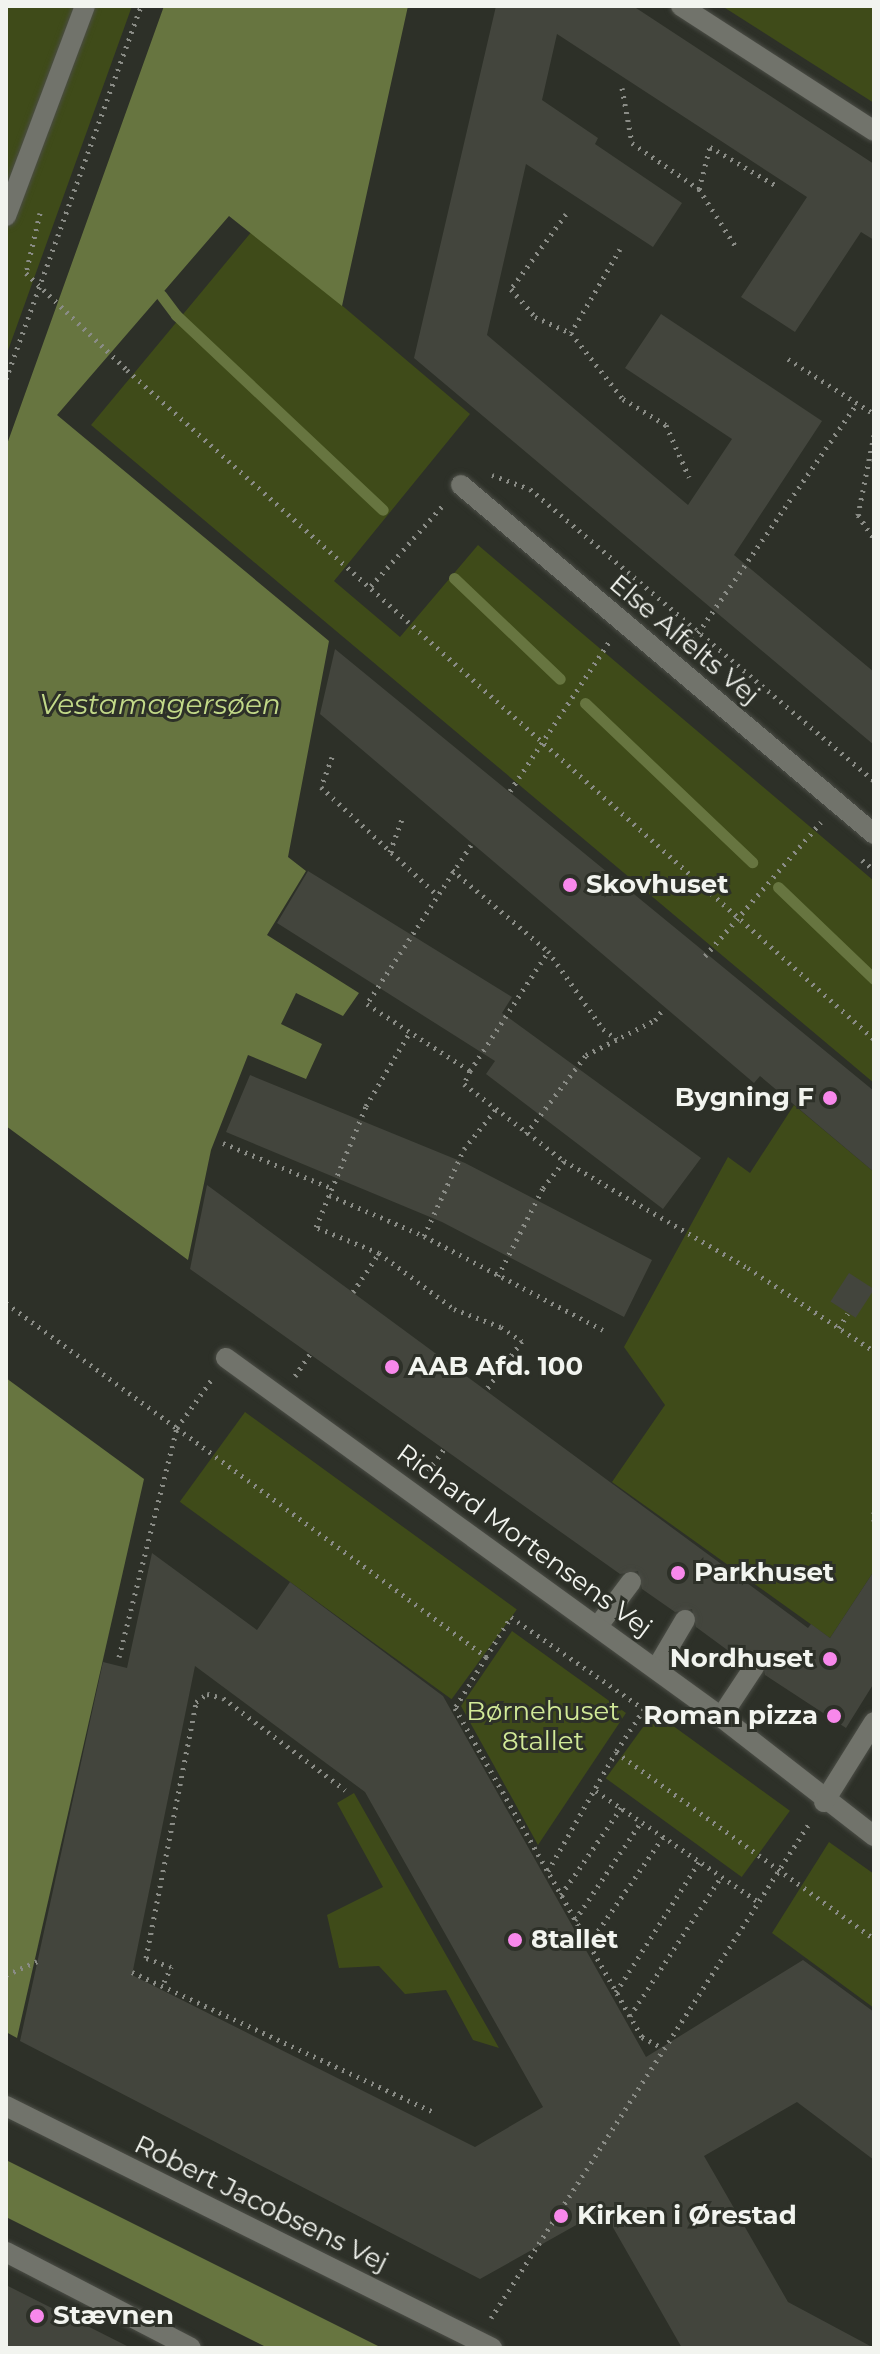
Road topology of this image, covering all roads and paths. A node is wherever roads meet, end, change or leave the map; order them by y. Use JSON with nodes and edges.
{"nodes":[{"id":1,"x":85,"y":6,"type":"edge"},
{"id":2,"x":141,"y":6,"type":"edge"},
{"id":3,"x":681,"y":6,"type":"edge"},
{"id":4,"x":622,"y":88,"type":"dead end"},
{"id":5,"x":874,"y":131,"type":"edge"},
{"id":6,"x":777,"y":186,"type":"dead end"},
{"id":7,"x":699,"y":189,"type":"junction"},
{"id":8,"x":8,"y":206,"type":"edge"},
{"id":9,"x":566,"y":214,"type":"dead end"},
{"id":10,"x":736,"y":247,"type":"dead end"},
{"id":11,"x":620,"y":249,"type":"dead end"},
{"id":12,"x":40,"y":286,"type":"junction"},
{"id":13,"x":571,"y":333,"type":"junction"},
{"id":14,"x":788,"y":359,"type":"dead end"},
{"id":15,"x":6,"y":379,"type":"edge"},
{"id":16,"x":857,"y":403,"type":"junction"},
{"id":17,"x":874,"y":414,"type":"edge"},
{"id":18,"x":874,"y":435,"type":"edge"},
{"id":19,"x":689,"y":477,"type":"dead end"},
{"id":20,"x":461,"y":485,"type":"junction"},
{"id":21,"x":874,"y":539,"type":"edge"},
{"id":22,"x":371,"y":586,"type":"junction"},
{"id":23,"x":625,"y":623,"type":"junction"},
{"id":24,"x":699,"y":632,"type":"junction"},
{"id":25,"x":675,"y":666,"type":"junction"},
{"id":26,"x":547,"y":743,"type":"junction"},
{"id":27,"x":332,"y":757,"type":"dead end"},
{"id":28,"x":874,"y":781,"type":"edge"},
{"id":29,"x":510,"y":791,"type":"dead end"},
{"id":30,"x":838,"y":803,"type":"junction"},
{"id":31,"x":402,"y":819,"type":"dead end"},
{"id":32,"x":874,"y":834,"type":"edge"},
{"id":33,"x":471,"y":845,"type":"dead end"},
{"id":34,"x":390,"y":852,"type":"junction"},
{"id":35,"x":452,"y":870,"type":"junction"},
{"id":36,"x":436,"y":894,"type":"junction"},
{"id":37,"x":738,"y":915,"type":"junction"},
{"id":38,"x":548,"y":951,"type":"junction"},
{"id":39,"x":705,"y":956,"type":"dead end"},
{"id":40,"x":664,"y":1008,"type":"dead end"},
{"id":41,"x":410,"y":1032,"type":"junction"},
{"id":42,"x":617,"y":1039,"type":"junction"},
{"id":43,"x":874,"y":1039,"type":"edge"},
{"id":44,"x":470,"y":1071,"type":"junction"},
{"id":45,"x":496,"y":1109,"type":"junction"},
{"id":46,"x":526,"y":1134,"type":"junction"},
{"id":47,"x":223,"y":1143,"type":"dead end"},
{"id":48,"x":564,"y":1161,"type":"junction"},
{"id":49,"x":331,"y":1188,"type":"junction"},
{"id":50,"x":329,"y":1195,"type":"junction"},
{"id":51,"x":424,"y":1236,"type":"junction"},
{"id":52,"x":379,"y":1253,"type":"junction"},
{"id":53,"x":498,"y":1276,"type":"junction"},
{"id":54,"x":353,"y":1292,"type":"dead end"},
{"id":55,"x":6,"y":1303,"type":"edge"},
{"id":56,"x":848,"y":1313,"type":"dead end"},
{"id":57,"x":839,"y":1328,"type":"junction"},
{"id":58,"x":603,"y":1330,"type":"dead end"},
{"id":59,"x":874,"y":1351,"type":"edge"},
{"id":60,"x":226,"y":1358,"type":"joint"},
{"id":61,"x":486,"y":1390,"type":"dead end"},
{"id":62,"x":177,"y":1428,"type":"junction"},
{"id":63,"x":874,"y":1512,"type":"edge"},
{"id":64,"x":874,"y":1521,"type":"edge"},
{"id":65,"x":631,"y":1582,"type":"dead end"},
{"id":66,"x":685,"y":1620,"type":"dead end"},
{"id":67,"x":598,"y":1626,"type":"junction"},
{"id":68,"x":119,"y":1657,"type":"dead end"},
{"id":69,"x":486,"y":1657,"type":"junction"},
{"id":70,"x":754,"y":1667,"type":"dead end"},
{"id":71,"x":656,"y":1669,"type":"junction"},
{"id":72,"x":721,"y":1717,"type":"junction"},
{"id":73,"x":874,"y":1722,"type":"edge"},
{"id":74,"x":616,"y":1752,"type":"junction"},
{"id":75,"x":345,"y":1790,"type":"dead end"},
{"id":76,"x":596,"y":1791,"type":"junction"},
{"id":77,"x":824,"y":1802,"type":"junction"},
{"id":78,"x":621,"y":1808,"type":"junction"},
{"id":79,"x":641,"y":1822,"type":"junction"},
{"id":80,"x":874,"y":1836,"type":"edge"},
{"id":81,"x":663,"y":1837,"type":"junction"},
{"id":82,"x":699,"y":1862,"type":"junction"},
{"id":83,"x":779,"y":1869,"type":"junction"},
{"id":84,"x":548,"y":1871,"type":"junction"},
{"id":85,"x":721,"y":1877,"type":"junction"},
{"id":86,"x":561,"y":1895,"type":"junction"},
{"id":87,"x":757,"y":1901,"type":"junction"},
{"id":88,"x":575,"y":1920,"type":"junction"},
{"id":89,"x":874,"y":1939,"type":"edge"},
{"id":90,"x":589,"y":1944,"type":"junction"},
{"id":91,"x":37,"y":1961,"type":"dead end"},
{"id":92,"x":132,"y":1972,"type":"dead end"},
{"id":93,"x":6,"y":1975,"type":"edge"},
{"id":94,"x":164,"y":1982,"type":"junction"},
{"id":95,"x":616,"y":1992,"type":"junction"},
{"id":96,"x":630,"y":2016,"type":"junction"},
{"id":97,"x":661,"y":2047,"type":"junction"},
{"id":98,"x":6,"y":2106,"type":"edge"},
{"id":99,"x":434,"y":2112,"type":"dead end"},
{"id":100,"x":6,"y":2252,"type":"edge"},
{"id":101,"x":485,"y":2344,"type":"edge"},
{"id":102,"x":191,"y":2348,"type":"edge"}],
"edges":[{"from":1,"to":8,"type":"street"},
{"from":2,"to":12,"type":"path"},
{"from":3,"to":5,"type":"street"},
{"from":4,"to":7,"type":"path"},
{"from":6,"to":7,"type":"path"},
{"from":7,"to":10,"type":"path"},
{"from":9,"to":13,"type":"path"},
{"from":11,"to":13,"type":"path"},
{"from":12,"to":15,"type":"path"},
{"from":12,"to":22,"type":"path"},
{"from":13,"to":19,"type":"path"},
{"from":14,"to":16,"type":"path"},
{"from":16,"to":17,"type":"path"},
{"from":16,"to":24,"type":"path"},
{"from":18,"to":21,"type":"path"},
{"from":20,"to":22,"type":"path"},
{"from":20,"to":23,"type":"street","name":"Else Alfelts Vej"},
{"from":20,"to":24,"type":"path"},
{"from":22,"to":26,"type":"path"},
{"from":23,"to":25,"type":"street","name":"Else Alfelts Vej"},
{"from":23,"to":26,"type":"path"},
{"from":24,"to":25,"type":"path"},
{"from":24,"to":28,"type":"path"},
{"from":25,"to":30,"type":"street","name":"Else Alfelts Vej"},
{"from":26,"to":29,"type":"path"},
{"from":26,"to":37,"type":"path"},
{"from":27,"to":34,"type":"path"},
{"from":30,"to":32,"type":"street","name":"Else Alfelts Vej"},
{"from":30,"to":37,"type":"path"},
{"from":31,"to":34,"type":"path"},
{"from":33,"to":35,"type":"path"},
{"from":34,"to":36,"type":"path"},
{"from":35,"to":36,"type":"path"},
{"from":35,"to":38,"type":"path"},
{"from":36,"to":41,"type":"path"},
{"from":37,"to":39,"type":"path"},
{"from":37,"to":43,"type":"path"},
{"from":38,"to":42,"type":"path"},
{"from":38,"to":44,"type":"path"},
{"from":40,"to":42,"type":"path"},
{"from":41,"to":44,"type":"path"},
{"from":41,"to":49,"type":"path"},
{"from":42,"to":46,"type":"path"},
{"from":44,"to":45,"type":"path"},
{"from":45,"to":46,"type":"path"},
{"from":45,"to":51,"type":"path"},
{"from":46,"to":48,"type":"path"},
{"from":47,"to":49,"type":"path"},
{"from":48,"to":53,"type":"path"},
{"from":48,"to":57,"type":"path"},
{"from":49,"to":50,"type":"path"},
{"from":50,"to":51,"type":"path"},
{"from":50,"to":52,"type":"path"},
{"from":51,"to":53,"type":"path"},
{"from":52,"to":54,"type":"path"},
{"from":52,"to":61,"type":"path"},
{"from":53,"to":58,"type":"path"},
{"from":55,"to":62,"type":"path"},
{"from":56,"to":57,"type":"path"},
{"from":57,"to":59,"type":"path"},
{"from":60,"to":62,"type":"path"},
{"from":60,"to":67,"type":"street","name":"Richard Mortensens Vej"},
{"from":62,"to":68,"type":"path"},
{"from":62,"to":69,"type":"path"},
{"from":63,"to":64,"type":"path"},
{"from":65,"to":67,"type":"street"},
{"from":66,"to":71,"type":"street"},
{"from":67,"to":71,"type":"street","name":"Richard Mortensens Vej"},
{"from":69,"to":74,"type":"path"},
{"from":69,"to":84,"type":"path"},
{"from":70,"to":72,"type":"street"},
{"from":71,"to":72,"type":"street","name":"Richard Mortensens Vej"},
{"from":72,"to":77,"type":"street","name":"Richard Mortensens Vej"},
{"from":73,"to":77,"type":"street"},
{"from":74,"to":76,"type":"path"},
{"from":74,"to":83,"type":"path"},
{"from":75,"to":94,"type":"path"},
{"from":76,"to":78,"type":"path"},
{"from":76,"to":84,"type":"path"},
{"from":77,"to":80,"type":"street","name":"Richard Mortensens Vej"},
{"from":77,"to":83,"type":"path"},
{"from":78,"to":79,"type":"path"},
{"from":78,"to":86,"type":"path"},
{"from":79,"to":81,"type":"path"},
{"from":79,"to":88,"type":"path"},
{"from":81,"to":82,"type":"path"},
{"from":81,"to":90,"type":"path"},
{"from":82,"to":85,"type":"path"},
{"from":82,"to":95,"type":"path"},
{"from":83,"to":87,"type":"path"},
{"from":83,"to":89,"type":"path"},
{"from":84,"to":86,"type":"path"},
{"from":85,"to":87,"type":"path"},
{"from":85,"to":96,"type":"path"},
{"from":86,"to":88,"type":"path"},
{"from":87,"to":97,"type":"path"},
{"from":88,"to":90,"type":"path"},
{"from":90,"to":95,"type":"path"},
{"from":91,"to":93,"type":"path"},
{"from":92,"to":94,"type":"path"},
{"from":94,"to":99,"type":"path"},
{"from":95,"to":96,"type":"path"},
{"from":96,"to":97,"type":"path"},
{"from":97,"to":101,"type":"path"},
{"from":98,"to":101,"type":"street","name":"Robert Jacobsens Vej"},
{"from":100,"to":102,"type":"street"}]}
